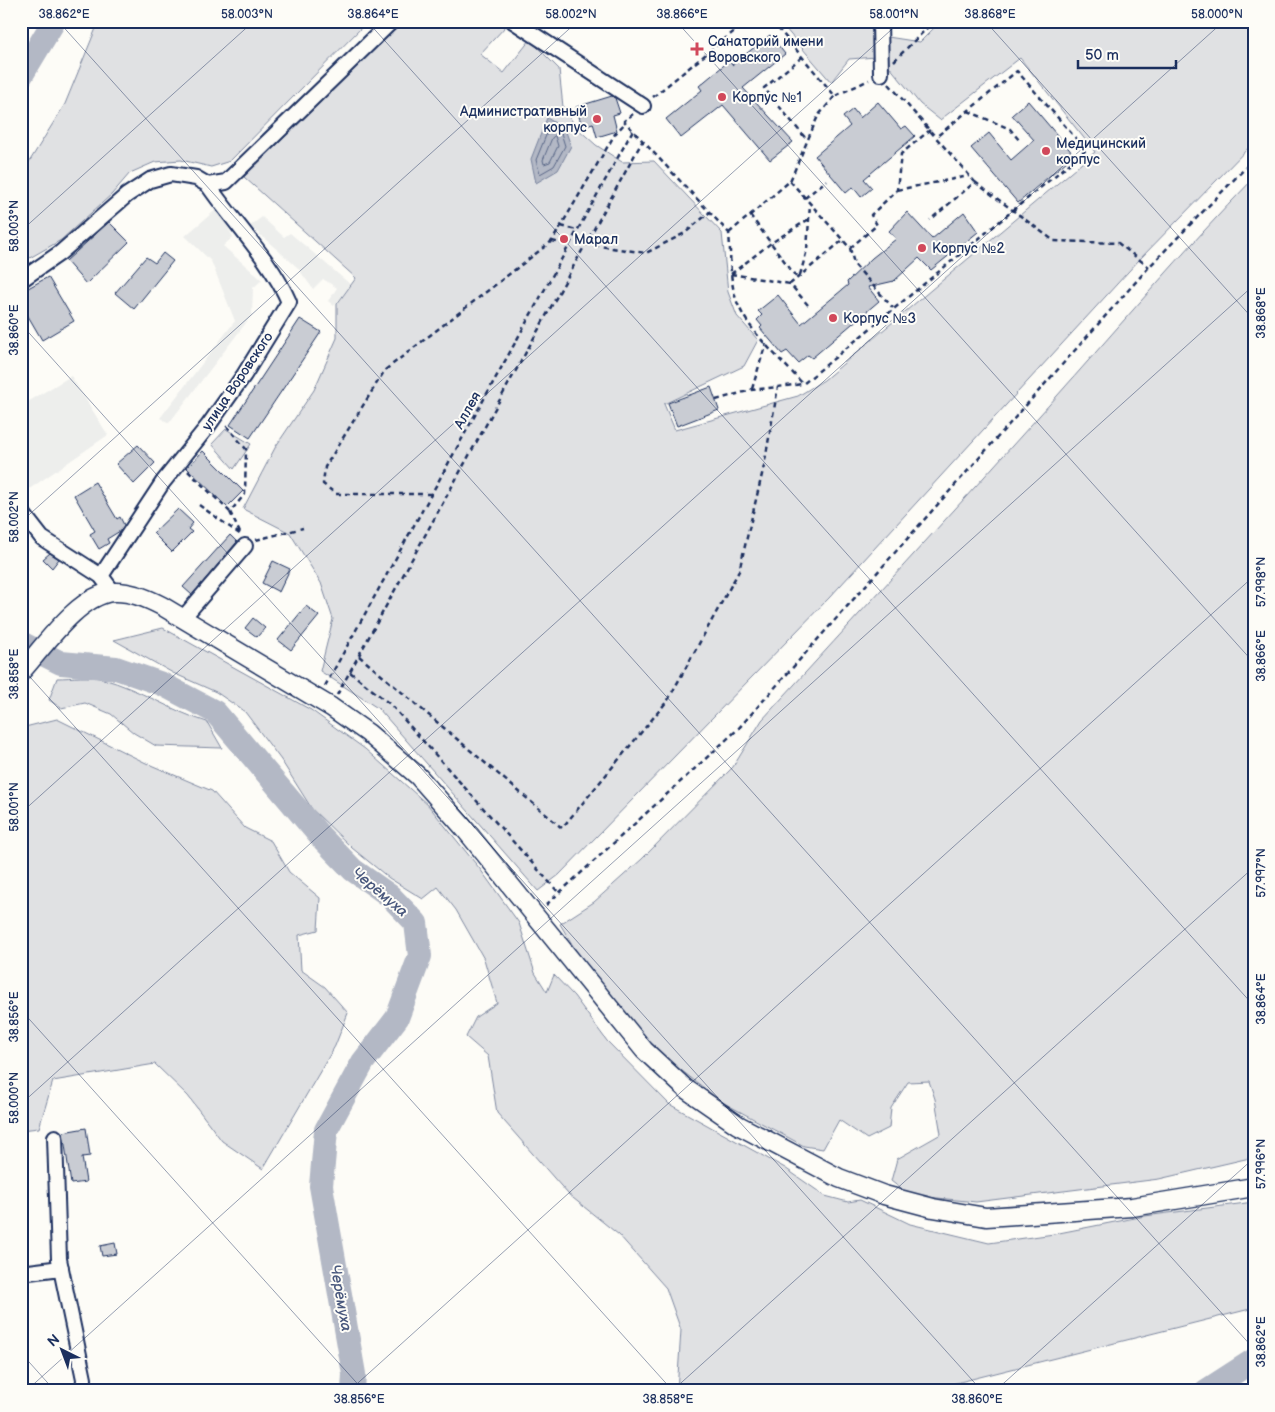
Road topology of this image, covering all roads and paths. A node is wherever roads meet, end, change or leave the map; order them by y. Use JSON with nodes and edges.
{"nodes":[{"id":1,"x":392,"y":21,"type":"edge"},
{"id":2,"x":512,"y":21,"type":"edge"},
{"id":3,"x":747,"y":21,"type":"edge"},
{"id":4,"x":772,"y":21,"type":"edge"},
{"id":5,"x":880,"y":21,"type":"edge"},
{"id":6,"x":934,"y":21,"type":"edge"},
{"id":7,"x":802,"y":56,"type":"junction"},
{"id":8,"x":882,"y":74,"type":"junction"},
{"id":9,"x":835,"y":96,"type":"junction"},
{"id":10,"x":642,"y":106,"type":"junction"},
{"id":11,"x":968,"y":111,"type":"junction"},
{"id":12,"x":626,"y":122,"type":"junction"},
{"id":13,"x":633,"y":130,"type":"junction"},
{"id":14,"x":930,"y":130,"type":"junction"},
{"id":15,"x":936,"y":138,"type":"junction"},
{"id":16,"x":642,"y":140,"type":"junction"},
{"id":17,"x":808,"y":140,"type":"junction"},
{"id":18,"x":1019,"y":140,"type":"dead end"},
{"id":19,"x":1254,"y":159,"type":"edge"},
{"id":20,"x":969,"y":176,"type":"junction"},
{"id":21,"x":827,"y":180,"type":"dead end"},
{"id":22,"x":790,"y":181,"type":"junction"},
{"id":23,"x":975,"y":182,"type":"junction"},
{"id":24,"x":208,"y":185,"type":"junction"},
{"id":25,"x":897,"y":190,"type":"junction"},
{"id":26,"x":805,"y":198,"type":"junction"},
{"id":27,"x":810,"y":203,"type":"junction"},
{"id":28,"x":1012,"y":211,"type":"junction"},
{"id":29,"x":710,"y":212,"type":"junction"},
{"id":30,"x":750,"y":215,"type":"junction"},
{"id":31,"x":809,"y":219,"type":"junction"},
{"id":32,"x":930,"y":220,"type":"dead end"},
{"id":33,"x":561,"y":226,"type":"junction"},
{"id":34,"x":577,"y":230,"type":"junction"},
{"id":35,"x":729,"y":233,"type":"junction"},
{"id":36,"x":843,"y":240,"type":"junction"},
{"id":37,"x":552,"y":242,"type":"junction"},
{"id":38,"x":771,"y":243,"type":"junction"},
{"id":39,"x":585,"y":244,"type":"junction"},
{"id":40,"x":569,"y":245,"type":"junction"},
{"id":41,"x":850,"y":248,"type":"junction"},
{"id":42,"x":1149,"y":266,"type":"junction"},
{"id":43,"x":731,"y":274,"type":"junction"},
{"id":44,"x":798,"y":277,"type":"junction"},
{"id":45,"x":21,"y":280,"type":"edge"},
{"id":46,"x":790,"y":284,"type":"junction"},
{"id":47,"x":808,"y":305,"type":"dead end"},
{"id":48,"x":894,"y":309,"type":"junction"},
{"id":49,"x":766,"y":342,"type":"junction"},
{"id":50,"x":803,"y":384,"type":"junction"},
{"id":51,"x":778,"y":387,"type":"junction"},
{"id":52,"x":752,"y":390,"type":"junction"},
{"id":53,"x":716,"y":400,"type":"dead end"},
{"id":54,"x":217,"y":414,"type":"junction"},
{"id":55,"x":179,"y":461,"type":"junction"},
{"id":56,"x":431,"y":494,"type":"junction"},
{"id":57,"x":199,"y":505,"type":"dead end"},
{"id":58,"x":21,"y":511,"type":"edge"},
{"id":59,"x":230,"y":512,"type":"junction"},
{"id":60,"x":304,"y":528,"type":"dead end"},
{"id":61,"x":246,"y":540,"type":"junction"},
{"id":62,"x":101,"y":576,"type":"junction"},
{"id":63,"x":113,"y":592,"type":"junction"},
{"id":64,"x":183,"y":618,"type":"junction"},
{"id":65,"x":359,"y":656,"type":"junction"},
{"id":66,"x":21,"y":672,"type":"edge"},
{"id":67,"x":350,"y":672,"type":"junction"},
{"id":68,"x":324,"y":703,"type":"junction"},
{"id":69,"x":559,"y":893,"type":"junction"},
{"id":70,"x":535,"y":914,"type":"junction"},
{"id":71,"x":56,"y":1137,"type":"dead end"},
{"id":72,"x":1254,"y":1187,"type":"edge"},
{"id":73,"x":61,"y":1268,"type":"junction"},
{"id":74,"x":21,"y":1273,"type":"edge"},
{"id":75,"x":83,"y":1391,"type":"edge"}],
"edges":[{"from":1,"to":24,"type":"street"},
{"from":2,"to":10,"type":"street"},
{"from":3,"to":10,"type":"path"},
{"from":4,"to":7,"type":"path"},
{"from":5,"to":8,"type":"street"},
{"from":6,"to":8,"type":"path"},
{"from":7,"to":9,"type":"path"},
{"from":7,"to":17,"type":"path"},
{"from":8,"to":9,"type":"path"},
{"from":8,"to":14,"type":"path"},
{"from":9,"to":17,"type":"path"},
{"from":10,"to":12,"type":"path"},
{"from":11,"to":15,"type":"path"},
{"from":11,"to":18,"type":"path"},
{"from":11,"to":28,"type":"path"},
{"from":12,"to":13,"type":"path"},
{"from":12,"to":33,"type":"path"},
{"from":13,"to":16,"type":"path"},
{"from":13,"to":34,"type":"path","name":"Аллея"},
{"from":14,"to":15,"type":"path"},
{"from":14,"to":25,"type":"path"},
{"from":15,"to":20,"type":"path"},
{"from":16,"to":29,"type":"path"},
{"from":16,"to":39,"type":"path","name":"Аллея"},
{"from":17,"to":22,"type":"path"},
{"from":19,"to":42,"type":"path"},
{"from":20,"to":23,"type":"path"},
{"from":20,"to":25,"type":"path"},
{"from":21,"to":26,"type":"path"},
{"from":22,"to":26,"type":"path"},
{"from":22,"to":30,"type":"path"},
{"from":23,"to":28,"type":"path"},
{"from":23,"to":32,"type":"path"},
{"from":24,"to":45,"type":"street"},
{"from":24,"to":54,"type":"street","name":"улица Воровского"},
{"from":25,"to":41,"type":"path"},
{"from":26,"to":27,"type":"path"},
{"from":27,"to":31,"type":"path"},
{"from":27,"to":36,"type":"path"},
{"from":28,"to":42,"type":"path"},
{"from":28,"to":48,"type":"path"},
{"from":29,"to":35,"type":"path"},
{"from":29,"to":39,"type":"path"},
{"from":30,"to":35,"type":"path"},
{"from":30,"to":38,"type":"path"},
{"from":31,"to":38,"type":"path"},
{"from":31,"to":44,"type":"path"},
{"from":33,"to":34,"type":"path"},
{"from":33,"to":37,"type":"path"},
{"from":34,"to":40,"type":"path","name":"Аллея"},
{"from":35,"to":43,"type":"path"},
{"from":36,"to":41,"type":"path"},
{"from":36,"to":44,"type":"path"},
{"from":37,"to":40,"type":"path"},
{"from":37,"to":56,"type":"path"},
{"from":38,"to":43,"type":"path"},
{"from":38,"to":44,"type":"path"},
{"from":39,"to":65,"type":"path","name":"Аллея"},
{"from":40,"to":56,"type":"path","name":"Аллея"},
{"from":41,"to":48,"type":"path"},
{"from":42,"to":69,"type":"path"},
{"from":43,"to":46,"type":"path"},
{"from":43,"to":49,"type":"path"},
{"from":44,"to":46,"type":"path"},
{"from":46,"to":47,"type":"path"},
{"from":48,"to":50,"type":"path"},
{"from":49,"to":50,"type":"path"},
{"from":49,"to":52,"type":"path"},
{"from":50,"to":51,"type":"path"},
{"from":51,"to":52,"type":"path"},
{"from":51,"to":65,"type":"path"},
{"from":52,"to":53,"type":"path"},
{"from":54,"to":55,"type":"street","name":"улица Воровского"},
{"from":54,"to":59,"type":"path"},
{"from":55,"to":59,"type":"path"},
{"from":55,"to":62,"type":"street","name":"улица Воровского"},
{"from":56,"to":68,"type":"path","name":"Аллея"},
{"from":57,"to":61,"type":"path"},
{"from":58,"to":62,"type":"street"},
{"from":59,"to":61,"type":"path"},
{"from":60,"to":61,"type":"path"},
{"from":61,"to":64,"type":"street"},
{"from":62,"to":63,"type":"street"},
{"from":63,"to":64,"type":"main road"},
{"from":63,"to":66,"type":"main road"},
{"from":64,"to":68,"type":"main road"},
{"from":65,"to":67,"type":"path","name":"Аллея"},
{"from":67,"to":68,"type":"path","name":"Аллея"},
{"from":67,"to":69,"type":"path"},
{"from":68,"to":70,"type":"main road"},
{"from":69,"to":70,"type":"path"},
{"from":70,"to":72,"type":"main road"},
{"from":71,"to":73,"type":"street"},
{"from":73,"to":74,"type":"street"},
{"from":73,"to":75,"type":"street"}]}
